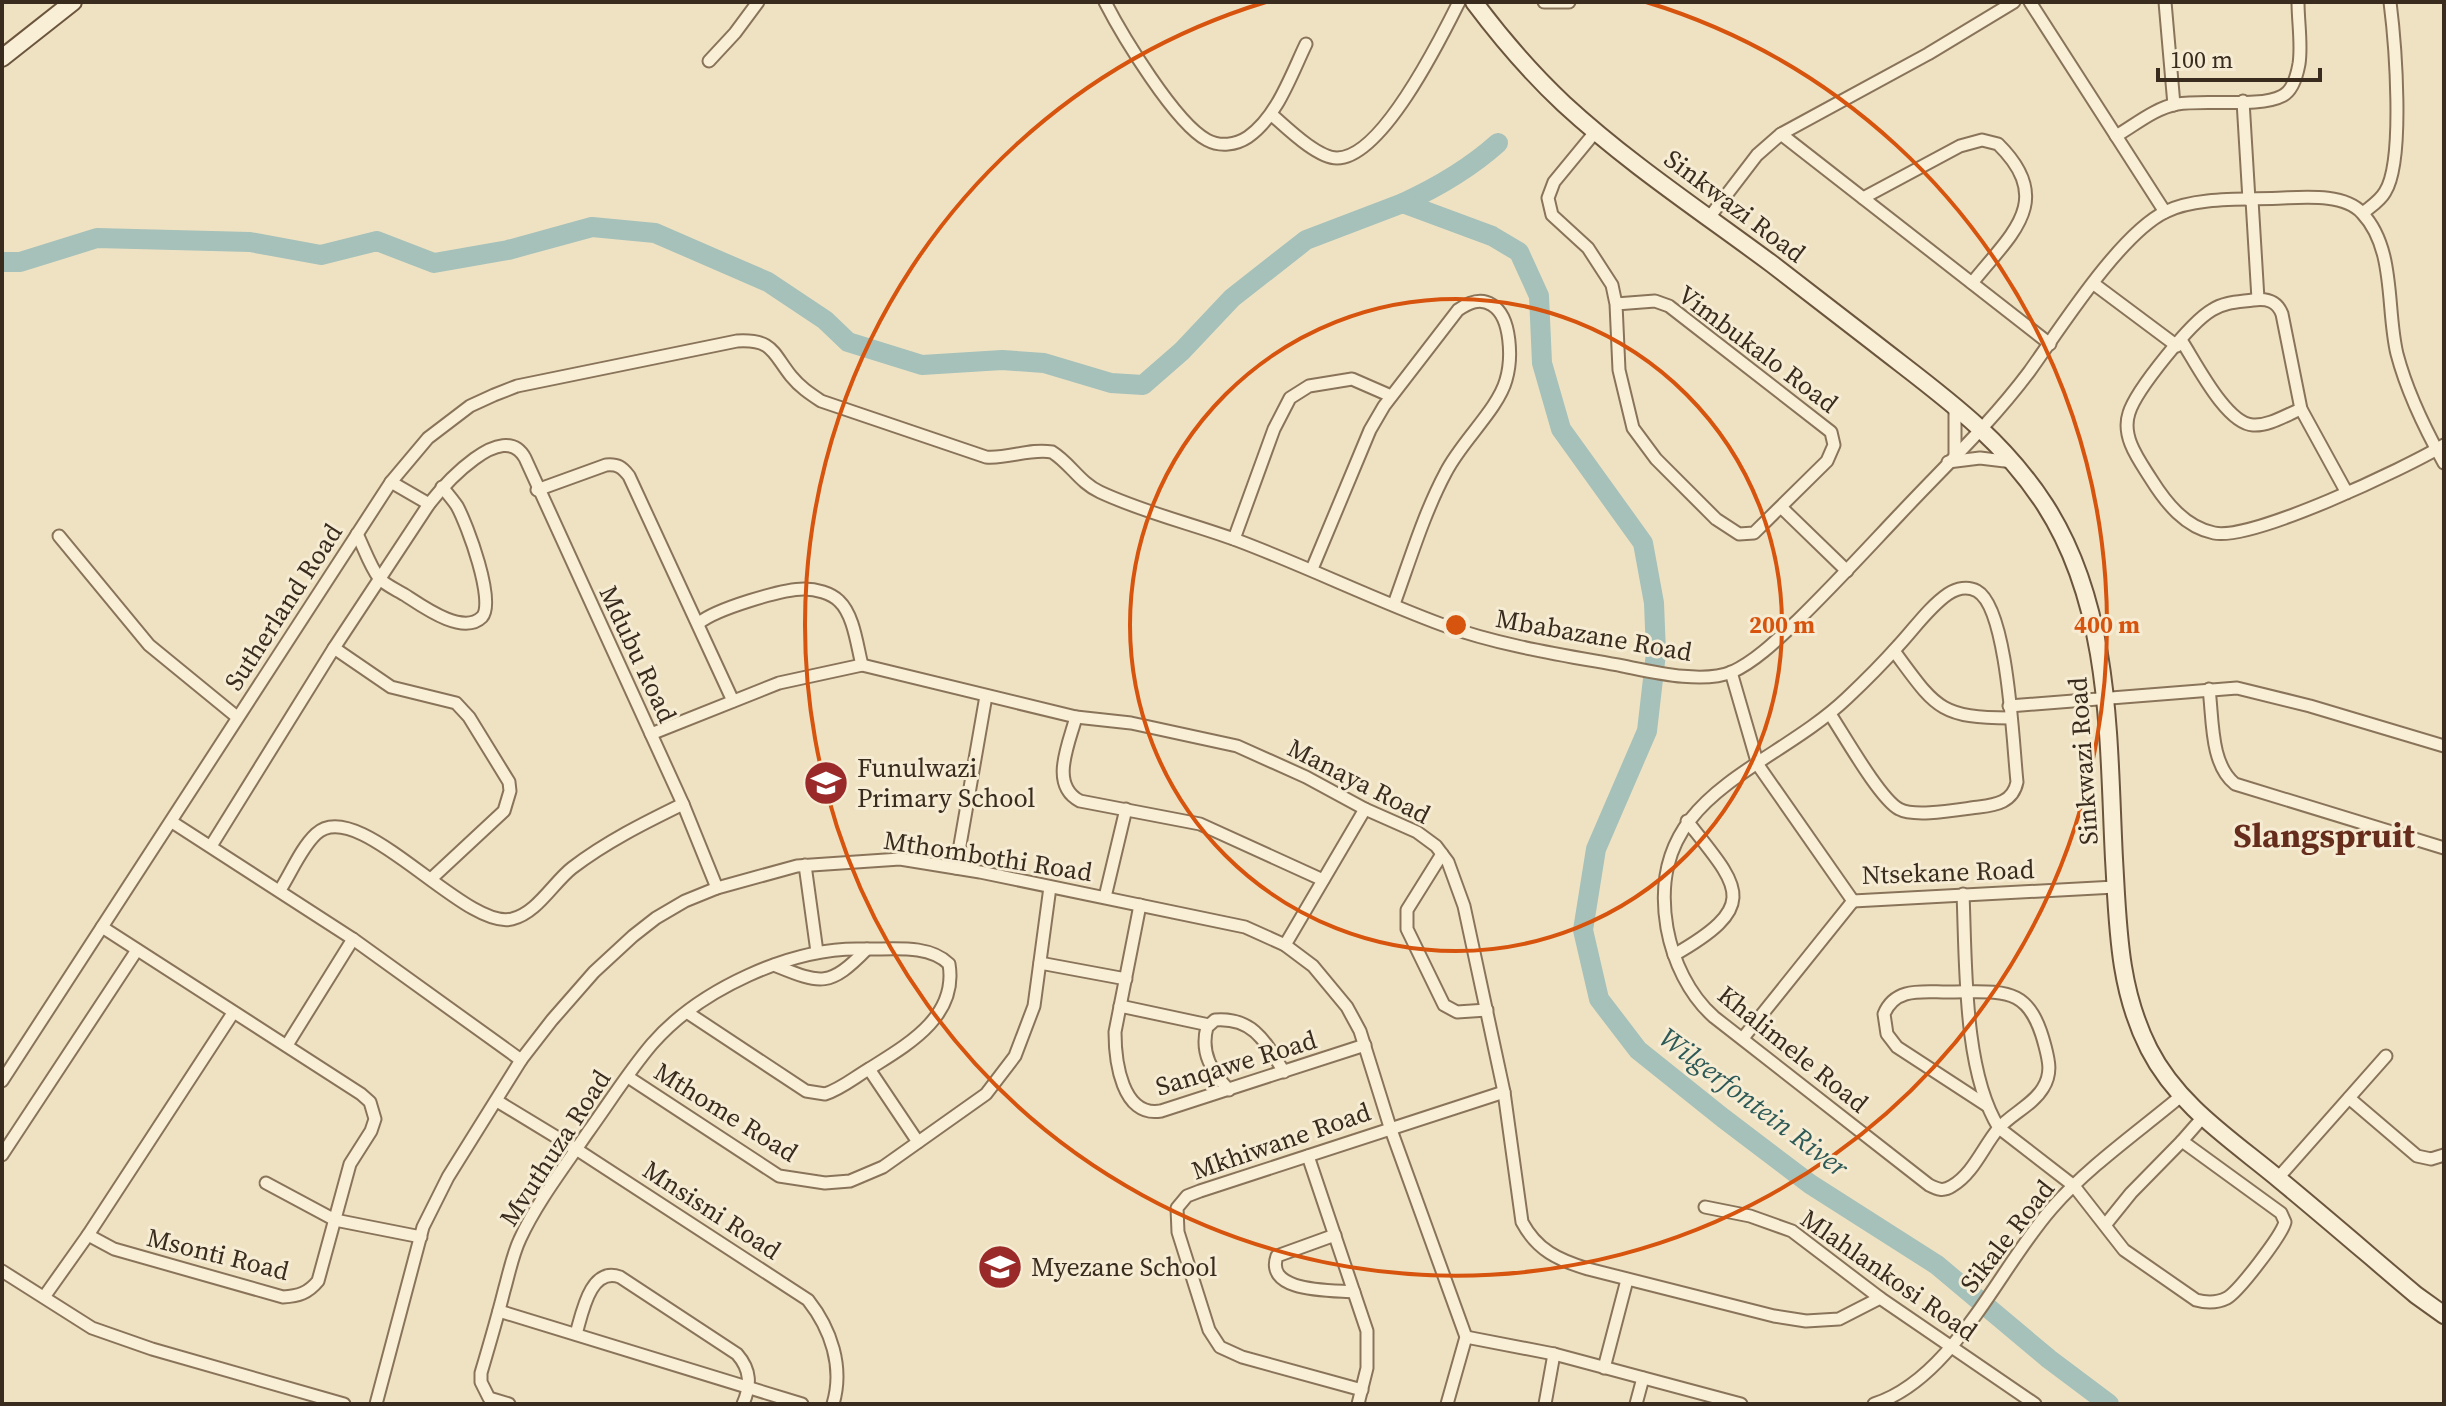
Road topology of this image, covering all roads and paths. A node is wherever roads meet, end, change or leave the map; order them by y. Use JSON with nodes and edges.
{"nodes":[{"id":1,"x":73,"y":2,"type":"edge"},
{"id":2,"x":758,"y":2,"type":"edge"},
{"id":3,"x":1105,"y":2,"type":"edge"},
{"id":4,"x":1459,"y":2,"type":"edge"},
{"id":5,"x":1474,"y":2,"type":"edge"},
{"id":6,"x":1544,"y":2,"type":"edge"},
{"id":7,"x":1569,"y":2,"type":"edge"},
{"id":8,"x":2014,"y":2,"type":"edge"},
{"id":9,"x":2030,"y":2,"type":"edge"},
{"id":10,"x":2165,"y":2,"type":"edge"},
{"id":11,"x":2298,"y":2,"type":"edge"},
{"id":12,"x":2390,"y":2,"type":"edge"},
{"id":13,"x":1306,"y":44,"type":"dead end"},
{"id":14,"x":2,"y":58,"type":"edge"},
{"id":15,"x":709,"y":61,"type":"dead end"},
{"id":16,"x":2243,"y":101,"type":"junction"},
{"id":17,"x":2174,"y":105,"type":"junction"},
{"id":18,"x":1271,"y":114,"type":"junction"},
{"id":19,"x":1596,"y":131,"type":"junction"},
{"id":20,"x":1781,"y":134,"type":"junction"},
{"id":21,"x":2116,"y":136,"type":"junction"},
{"id":22,"x":1863,"y":198,"type":"junction"},
{"id":23,"x":2251,"y":200,"type":"junction"},
{"id":24,"x":2165,"y":212,"type":"junction"},
{"id":25,"x":2363,"y":213,"type":"junction"},
{"id":26,"x":1708,"y":219,"type":"junction"},
{"id":27,"x":1972,"y":283,"type":"junction"},
{"id":28,"x":2094,"y":284,"type":"junction"},
{"id":29,"x":2258,"y":299,"type":"junction"},
{"id":30,"x":1616,"y":304,"type":"junction"},
{"id":31,"x":737,"y":341,"type":"joint"},
{"id":32,"x":2179,"y":343,"type":"junction"},
{"id":33,"x":2050,"y":344,"type":"junction"},
{"id":34,"x":1391,"y":396,"type":"junction"},
{"id":35,"x":1955,"y":406,"type":"junction"},
{"id":36,"x":2301,"y":409,"type":"junction"},
{"id":37,"x":1982,"y":428,"type":"junction"},
{"id":38,"x":2440,"y":448,"type":"edge"},
{"id":39,"x":1952,"y":459,"type":"junction"},
{"id":40,"x":2014,"y":462,"type":"junction"},
{"id":41,"x":2444,"y":463,"type":"edge"},
{"id":42,"x":391,"y":482,"type":"junction"},
{"id":43,"x":442,"y":487,"type":"junction"},
{"id":44,"x":537,"y":490,"type":"junction"},
{"id":45,"x":2347,"y":493,"type":"junction"},
{"id":46,"x":429,"y":504,"type":"junction"},
{"id":47,"x":1782,"y":508,"type":"junction"},
{"id":48,"x":357,"y":534,"type":"junction"},
{"id":49,"x":59,"y":536,"type":"dead end"},
{"id":50,"x":1234,"y":539,"type":"junction"},
{"id":51,"x":1312,"y":569,"type":"junction"},
{"id":52,"x":1847,"y":571,"type":"junction"},
{"id":53,"x":380,"y":580,"type":"junction"},
{"id":54,"x":1394,"y":604,"type":"junction"},
{"id":55,"x":699,"y":623,"type":"junction"},
{"id":56,"x":334,"y":648,"type":"junction"},
{"id":57,"x":1894,"y":651,"type":"junction"},
{"id":58,"x":862,"y":665,"type":"junction"},
{"id":59,"x":1731,"y":672,"type":"junction"},
{"id":60,"x":2209,"y":689,"type":"junction"},
{"id":61,"x":986,"y":696,"type":"junction"},
{"id":62,"x":2105,"y":699,"type":"junction"},
{"id":63,"x":733,"y":701,"type":"junction"},
{"id":64,"x":2010,"y":712,"type":"junction"},
{"id":65,"x":1830,"y":714,"type":"junction"},
{"id":66,"x":237,"y":717,"type":"junction"},
{"id":67,"x":1076,"y":717,"type":"junction"},
{"id":68,"x":651,"y":734,"type":"junction"},
{"id":69,"x":2444,"y":746,"type":"edge"},
{"id":70,"x":1758,"y":765,"type":"junction"},
{"id":71,"x":683,"y":804,"type":"junction"},
{"id":72,"x":1126,"y":809,"type":"junction"},
{"id":73,"x":1365,"y":809,"type":"junction"},
{"id":74,"x":1687,"y":821,"type":"junction"},
{"id":75,"x":172,"y":822,"type":"junction"},
{"id":76,"x":211,"y":846,"type":"junction"},
{"id":77,"x":2444,"y":848,"type":"edge"},
{"id":78,"x":1442,"y":854,"type":"junction"},
{"id":79,"x":805,"y":865,"type":"junction"},
{"id":80,"x":956,"y":868,"type":"junction"},
{"id":81,"x":432,"y":878,"type":"junction"},
{"id":82,"x":1323,"y":880,"type":"junction"},
{"id":83,"x":1050,"y":887,"type":"junction"},
{"id":84,"x":2115,"y":887,"type":"junction"},
{"id":85,"x":717,"y":888,"type":"junction"},
{"id":86,"x":280,"y":890,"type":"junction"},
{"id":87,"x":1963,"y":894,"type":"junction"},
{"id":88,"x":1105,"y":897,"type":"junction"},
{"id":89,"x":1853,"y":901,"type":"junction"},
{"id":90,"x":1140,"y":905,"type":"junction"},
{"id":91,"x":102,"y":927,"type":"junction"},
{"id":92,"x":353,"y":939,"type":"junction"},
{"id":93,"x":1285,"y":945,"type":"junction"},
{"id":94,"x":867,"y":949,"type":"junction"},
{"id":95,"x":137,"y":950,"type":"junction"},
{"id":96,"x":817,"y":952,"type":"junction"},
{"id":97,"x":1674,"y":955,"type":"junction"},
{"id":98,"x":1040,"y":963,"type":"junction"},
{"id":99,"x":774,"y":965,"type":"junction"},
{"id":100,"x":1126,"y":979,"type":"junction"},
{"id":101,"x":1968,"y":992,"type":"junction"},
{"id":102,"x":1120,"y":1006,"type":"junction"},
{"id":103,"x":1487,"y":1010,"type":"junction"},
{"id":104,"x":233,"y":1013,"type":"junction"},
{"id":105,"x":688,"y":1013,"type":"junction"},
{"id":106,"x":1209,"y":1025,"type":"junction"},
{"id":107,"x":1743,"y":1038,"type":"junction"},
{"id":108,"x":287,"y":1045,"type":"junction"},
{"id":109,"x":1365,"y":1045,"type":"junction"},
{"id":110,"x":2386,"y":1056,"type":"dead end"},
{"id":111,"x":521,"y":1060,"type":"junction"},
{"id":112,"x":869,"y":1069,"type":"junction"},
{"id":113,"x":1284,"y":1072,"type":"junction"},
{"id":114,"x":628,"y":1077,"type":"junction"},
{"id":115,"x":2,"y":1081,"type":"edge"},
{"id":116,"x":1229,"y":1090,"type":"junction"},
{"id":117,"x":1504,"y":1092,"type":"junction"},
{"id":118,"x":2181,"y":1096,"type":"junction"},
{"id":119,"x":2349,"y":1098,"type":"junction"},
{"id":120,"x":497,"y":1101,"type":"junction"},
{"id":121,"x":1986,"y":1105,"type":"junction"},
{"id":122,"x":2203,"y":1117,"type":"junction"},
{"id":123,"x":1390,"y":1127,"type":"junction"},
{"id":124,"x":1999,"y":1128,"type":"junction"},
{"id":125,"x":2182,"y":1141,"type":"junction"},
{"id":126,"x":918,"y":1142,"type":"junction"},
{"id":127,"x":576,"y":1149,"type":"junction"},
{"id":128,"x":2,"y":1155,"type":"edge"},
{"id":129,"x":2444,"y":1155,"type":"edge"},
{"id":130,"x":1308,"y":1156,"type":"junction"},
{"id":131,"x":2278,"y":1178,"type":"junction"},
{"id":132,"x":266,"y":1183,"type":"dead end"},
{"id":133,"x":2074,"y":1186,"type":"junction"},
{"id":134,"x":1705,"y":1207,"type":"dead end"},
{"id":135,"x":335,"y":1220,"type":"junction"},
{"id":136,"x":2106,"y":1224,"type":"junction"},
{"id":137,"x":88,"y":1235,"type":"junction"},
{"id":138,"x":1335,"y":1235,"type":"junction"},
{"id":139,"x":421,"y":1237,"type":"junction"},
{"id":140,"x":2,"y":1271,"type":"edge"},
{"id":141,"x":1627,"y":1280,"type":"junction"},
{"id":142,"x":1354,"y":1292,"type":"junction"},
{"id":143,"x":44,"y":1297,"type":"junction"},
{"id":144,"x":1880,"y":1298,"type":"junction"},
{"id":145,"x":499,"y":1311,"type":"junction"},
{"id":146,"x":2444,"y":1315,"type":"edge"},
{"id":147,"x":576,"y":1334,"type":"junction"},
{"id":148,"x":1466,"y":1337,"type":"junction"},
{"id":149,"x":1953,"y":1346,"type":"junction"},
{"id":150,"x":1554,"y":1354,"type":"junction"},
{"id":151,"x":1604,"y":1368,"type":"junction"},
{"id":152,"x":1643,"y":1378,"type":"junction"},
{"id":153,"x":750,"y":1388,"type":"junction"},
{"id":154,"x":1362,"y":1390,"type":"junction"},
{"id":155,"x":1735,"y":1403,"type":"edge"},
{"id":156,"x":344,"y":1404,"type":"edge"},
{"id":157,"x":376,"y":1404,"type":"edge"},
{"id":158,"x":509,"y":1404,"type":"edge"},
{"id":159,"x":743,"y":1404,"type":"edge"},
{"id":160,"x":802,"y":1404,"type":"edge"},
{"id":161,"x":833,"y":1404,"type":"edge"},
{"id":162,"x":1358,"y":1404,"type":"edge"},
{"id":163,"x":1447,"y":1404,"type":"edge"},
{"id":164,"x":1545,"y":1404,"type":"edge"},
{"id":165,"x":1636,"y":1404,"type":"edge"},
{"id":166,"x":1874,"y":1404,"type":"edge"},
{"id":167,"x":2035,"y":1404,"type":"edge"}],
"edges":[{"from":1,"to":14,"type":"street"},
{"from":2,"to":15,"type":"street"},
{"from":3,"to":18,"type":"street"},
{"from":4,"to":18,"type":"street"},
{"from":5,"to":19,"type":"street","name":"Sinkwazi Road"},
{"from":6,"to":7,"type":"street"},
{"from":8,"to":20,"type":"street"},
{"from":9,"to":21,"type":"street"},
{"from":10,"to":17,"type":"street"},
{"from":11,"to":16,"type":"street"},
{"from":12,"to":25,"type":"street"},
{"from":13,"to":18,"type":"street"},
{"from":16,"to":17,"type":"street"},
{"from":16,"to":23,"type":"street"},
{"from":17,"to":21,"type":"street"},
{"from":19,"to":26,"type":"street","name":"Sinkwazi Road"},
{"from":19,"to":30,"type":"street","name":"Vimbukalo Road"},
{"from":20,"to":22,"type":"street"},
{"from":20,"to":26,"type":"street"},
{"from":21,"to":24,"type":"street"},
{"from":22,"to":27,"type":"street"},
{"from":22,"to":27,"type":"street"},
{"from":23,"to":24,"type":"street"},
{"from":23,"to":25,"type":"street"},
{"from":23,"to":29,"type":"street"},
{"from":24,"to":28,"type":"street"},
{"from":25,"to":38,"type":"street"},
{"from":26,"to":35,"type":"street","name":"Sinkwazi Road"},
{"from":27,"to":33,"type":"street"},
{"from":28,"to":32,"type":"street"},
{"from":28,"to":33,"type":"street"},
{"from":29,"to":32,"type":"street"},
{"from":29,"to":36,"type":"street"},
{"from":30,"to":47,"type":"street","name":"Vimbukalo Road"},
{"from":30,"to":47,"type":"street","name":"Vimbukalo Road"},
{"from":31,"to":42,"type":"street","name":"Sutherland Road"},
{"from":31,"to":50,"type":"street","name":"Mbabazane Road"},
{"from":32,"to":36,"type":"street"},
{"from":32,"to":45,"type":"street"},
{"from":33,"to":37,"type":"street"},
{"from":34,"to":50,"type":"street"},
{"from":34,"to":51,"type":"street"},
{"from":34,"to":54,"type":"street"},
{"from":35,"to":37,"type":"street","name":"Sinkwazi Road"},
{"from":35,"to":39,"type":"street"},
{"from":36,"to":45,"type":"street"},
{"from":37,"to":39,"type":"street"},
{"from":37,"to":40,"type":"street","name":"Sinkwazi Road"},
{"from":38,"to":41,"type":"street"},
{"from":38,"to":45,"type":"street"},
{"from":39,"to":40,"type":"street"},
{"from":39,"to":52,"type":"street"},
{"from":40,"to":62,"type":"street","name":"Sinkwazi Road"},
{"from":42,"to":46,"type":"street"},
{"from":42,"to":48,"type":"street","name":"Sutherland Road"},
{"from":43,"to":44,"type":"street","name":"Mdubu Road"},
{"from":43,"to":46,"type":"street"},
{"from":43,"to":53,"type":"street"},
{"from":44,"to":55,"type":"street"},
{"from":44,"to":68,"type":"street","name":"Mdubu Road"},
{"from":46,"to":53,"type":"street"},
{"from":47,"to":52,"type":"street"},
{"from":48,"to":53,"type":"street"},
{"from":48,"to":66,"type":"street","name":"Sutherland Road"},
{"from":49,"to":66,"type":"street"},
{"from":50,"to":51,"type":"street","name":"Mbabazane Road"},
{"from":51,"to":54,"type":"street","name":"Mbabazane Road"},
{"from":52,"to":59,"type":"street"},
{"from":53,"to":56,"type":"street"},
{"from":54,"to":59,"type":"street","name":"Mbabazane Road"},
{"from":55,"to":58,"type":"street"},
{"from":55,"to":63,"type":"street"},
{"from":56,"to":76,"type":"street"},
{"from":56,"to":81,"type":"street"},
{"from":57,"to":64,"type":"street"},
{"from":57,"to":64,"type":"street","name":"Khalimele Road"},
{"from":57,"to":65,"type":"street","name":"Khalimele Road"},
{"from":58,"to":61,"type":"street","name":"Manaya Road"},
{"from":58,"to":63,"type":"street","name":"Manaya Road"},
{"from":59,"to":70,"type":"street","name":"Ntsekane Road"},
{"from":60,"to":62,"type":"street"},
{"from":60,"to":69,"type":"street"},
{"from":60,"to":77,"type":"street"},
{"from":61,"to":67,"type":"street","name":"Manaya Road"},
{"from":61,"to":80,"type":"street"},
{"from":62,"to":64,"type":"street"},
{"from":62,"to":84,"type":"street","name":"Sinkwazi Road"},
{"from":63,"to":68,"type":"street","name":"Manaya Road"},
{"from":64,"to":65,"type":"street"},
{"from":65,"to":70,"type":"street","name":"Khalimele Road"},
{"from":66,"to":75,"type":"street","name":"Sutherland Road"},
{"from":67,"to":72,"type":"street"},
{"from":67,"to":73,"type":"street","name":"Manaya Road"},
{"from":68,"to":71,"type":"street","name":"Mdubu Road"},
{"from":70,"to":74,"type":"street","name":"Khalimele Road"},
{"from":70,"to":89,"type":"street","name":"Ntsekane Road"},
{"from":71,"to":81,"type":"street"},
{"from":71,"to":85,"type":"street","name":"Mdubu Road"},
{"from":72,"to":82,"type":"street"},
{"from":72,"to":88,"type":"street"},
{"from":73,"to":78,"type":"street","name":"Manaya Road"},
{"from":73,"to":82,"type":"street"},
{"from":74,"to":97,"type":"street","name":"Khalimele Road"},
{"from":74,"to":97,"type":"street"},
{"from":75,"to":76,"type":"street"},
{"from":75,"to":91,"type":"street","name":"Sutherland Road"},
{"from":76,"to":86,"type":"street"},
{"from":78,"to":103,"type":"street","name":"Manaya Road"},
{"from":78,"to":103,"type":"street"},
{"from":79,"to":80,"type":"street","name":"Mthombothi Road"},
{"from":79,"to":85,"type":"street","name":"Mthombothi Road"},
{"from":79,"to":96,"type":"street"},
{"from":80,"to":83,"type":"street","name":"Mthombothi Road"},
{"from":81,"to":86,"type":"street"},
{"from":82,"to":93,"type":"street"},
{"from":83,"to":88,"type":"street","name":"Mthombothi Road"},
{"from":83,"to":98,"type":"street","name":"Mthome Road"},
{"from":84,"to":87,"type":"street","name":"Ntsekane Road"},
{"from":84,"to":118,"type":"street","name":"Sinkwazi Road"},
{"from":85,"to":111,"type":"street","name":"Mthombothi Road"},
{"from":86,"to":92,"type":"street"},
{"from":87,"to":89,"type":"street","name":"Ntsekane Road"},
{"from":87,"to":101,"type":"street"},
{"from":88,"to":90,"type":"street","name":"Mthombothi Road"},
{"from":89,"to":107,"type":"street"},
{"from":90,"to":93,"type":"street","name":"Mthombothi Road"},
{"from":90,"to":100,"type":"street","name":"Sanqawe Road"},
{"from":91,"to":95,"type":"street","name":"Msonti Road"},
{"from":91,"to":115,"type":"street","name":"Sutherland Road"},
{"from":92,"to":108,"type":"street"},
{"from":92,"to":111,"type":"street"},
{"from":93,"to":109,"type":"street","name":"Mthombothi Road"},
{"from":94,"to":96,"type":"street","name":"Mvuthuza Road"},
{"from":94,"to":99,"type":"street"},
{"from":94,"to":112,"type":"street","name":"Mvuthuza Road"},
{"from":95,"to":104,"type":"street","name":"Msonti Road"},
{"from":95,"to":128,"type":"street"},
{"from":96,"to":99,"type":"street","name":"Mvuthuza Road"},
{"from":97,"to":107,"type":"street","name":"Khalimele Road"},
{"from":98,"to":100,"type":"street"},
{"from":98,"to":126,"type":"street","name":"Mthome Road"},
{"from":99,"to":105,"type":"street","name":"Mvuthuza Road"},
{"from":100,"to":102,"type":"street","name":"Sanqawe Road"},
{"from":101,"to":121,"type":"street"},
{"from":101,"to":121,"type":"street"},
{"from":101,"to":124,"type":"street"},
{"from":102,"to":106,"type":"street"},
{"from":102,"to":116,"type":"street","name":"Sanqawe Road"},
{"from":103,"to":117,"type":"street","name":"Manaya Road"},
{"from":104,"to":108,"type":"street","name":"Msonti Road"},
{"from":104,"to":137,"type":"street"},
{"from":105,"to":112,"type":"street"},
{"from":105,"to":114,"type":"street","name":"Mvuthuza Road"},
{"from":106,"to":113,"type":"street"},
{"from":106,"to":116,"type":"street"},
{"from":107,"to":124,"type":"street","name":"Khalimele Road"},
{"from":108,"to":135,"type":"street","name":"Msonti Road"},
{"from":109,"to":113,"type":"street","name":"Sanqawe Road"},
{"from":109,"to":123,"type":"street","name":"Mthombothi Road"},
{"from":110,"to":119,"type":"street"},
{"from":111,"to":120,"type":"street","name":"Mthombothi Road"},
{"from":112,"to":126,"type":"street"},
{"from":113,"to":116,"type":"street","name":"Sanqawe Road"},
{"from":114,"to":126,"type":"street","name":"Mthome Road"},
{"from":114,"to":127,"type":"street","name":"Mvuthuza Road"},
{"from":117,"to":123,"type":"street","name":"Mkhiwane Road"},
{"from":117,"to":141,"type":"street","name":"Manaya Road"},
{"from":118,"to":122,"type":"street","name":"Sinkwazi Road"},
{"from":118,"to":133,"type":"street","name":"Sikale Road"},
{"from":119,"to":129,"type":"street"},
{"from":119,"to":131,"type":"street"},
{"from":120,"to":127,"type":"street","name":"Mnsisni Road"},
{"from":120,"to":139,"type":"street","name":"Mthombothi Road"},
{"from":121,"to":124,"type":"street"},
{"from":122,"to":125,"type":"street"},
{"from":122,"to":131,"type":"street","name":"Sinkwazi Road"},
{"from":123,"to":130,"type":"street","name":"Mkhiwane Road"},
{"from":123,"to":148,"type":"street","name":"Mthombothi Road"},
{"from":124,"to":133,"type":"street"},
{"from":125,"to":136,"type":"street"},
{"from":125,"to":136,"type":"street"},
{"from":127,"to":145,"type":"street","name":"Mvuthuza Road"},
{"from":127,"to":161,"type":"street","name":"Mnsisni Road"},
{"from":130,"to":138,"type":"street"},
{"from":130,"to":154,"type":"street","name":"Mkhiwane Road"},
{"from":131,"to":146,"type":"street","name":"Sinkwazi Road"},
{"from":132,"to":135,"type":"street"},
{"from":133,"to":136,"type":"street"},
{"from":133,"to":149,"type":"street","name":"Sikale Road"},
{"from":134,"to":144,"type":"street","name":"Mlahlankosi Road"},
{"from":135,"to":137,"type":"street","name":"Msonti Road"},
{"from":135,"to":139,"type":"street"},
{"from":137,"to":143,"type":"street"},
{"from":138,"to":142,"type":"street"},
{"from":138,"to":142,"type":"street"},
{"from":139,"to":157,"type":"street","name":"Mthombothi Road"},
{"from":140,"to":143,"type":"street"},
{"from":141,"to":144,"type":"street","name":"Manaya Road"},
{"from":141,"to":151,"type":"street"},
{"from":142,"to":154,"type":"street"},
{"from":143,"to":156,"type":"street"},
{"from":144,"to":149,"type":"street","name":"Mlahlankosi Road"},
{"from":145,"to":147,"type":"street"},
{"from":145,"to":158,"type":"street","name":"Mvuthuza Road"},
{"from":147,"to":153,"type":"street"},
{"from":147,"to":153,"type":"street"},
{"from":148,"to":150,"type":"street"},
{"from":148,"to":163,"type":"street"},
{"from":149,"to":166,"type":"street","name":"Sikale Road"},
{"from":149,"to":167,"type":"street","name":"Mlahlankosi Road"},
{"from":150,"to":151,"type":"street"},
{"from":150,"to":164,"type":"street"},
{"from":151,"to":152,"type":"street"},
{"from":152,"to":155,"type":"street"},
{"from":152,"to":165,"type":"street"},
{"from":153,"to":159,"type":"street"},
{"from":153,"to":160,"type":"street"},
{"from":154,"to":162,"type":"street"}]}
